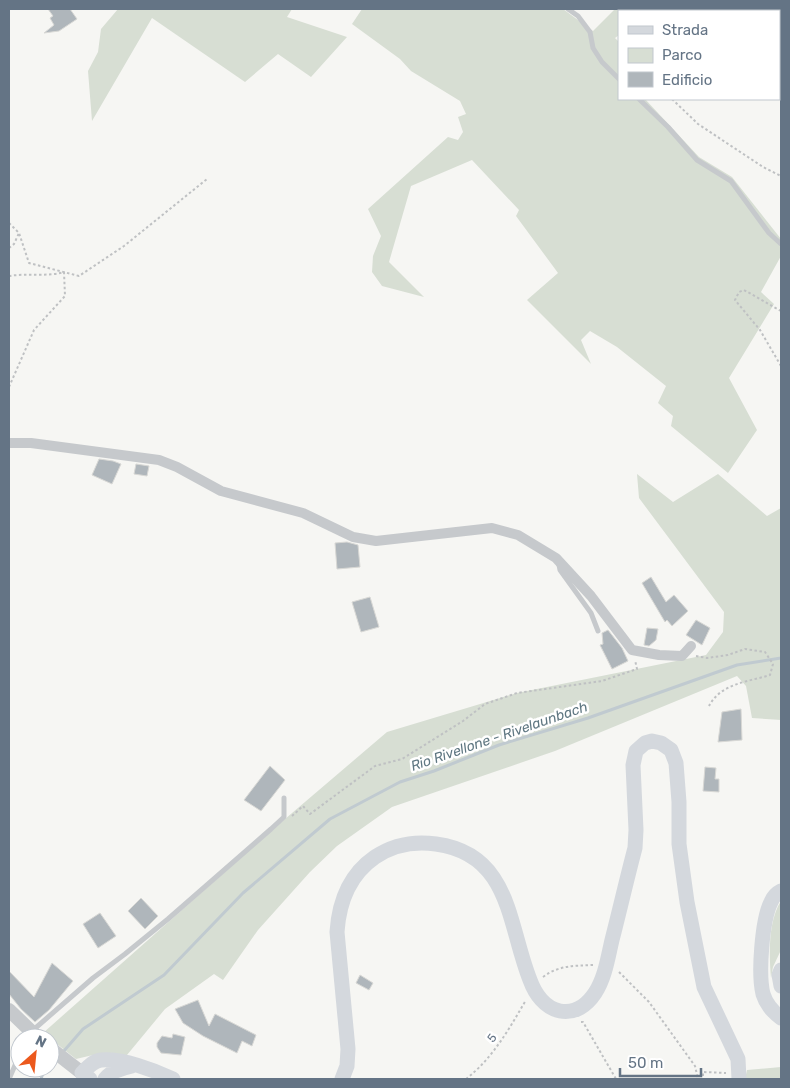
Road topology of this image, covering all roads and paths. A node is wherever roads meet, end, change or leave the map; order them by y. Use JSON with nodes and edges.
{"nodes":[{"id":1,"x":568,"y":9,"type":"edge"},
{"id":2,"x":618,"y":78,"type":"edge"},
{"id":3,"x":640,"y":100,"type":"edge"},
{"id":4,"x":673,"y":100,"type":"edge"},
{"id":5,"x":781,"y":176,"type":"edge"},
{"id":6,"x":207,"y":179,"type":"dead end"},
{"id":7,"x":9,"y":222,"type":"edge"},
{"id":8,"x":19,"y":233,"type":"junction"},
{"id":9,"x":781,"y":244,"type":"edge"},
{"id":10,"x":9,"y":248,"type":"edge"},
{"id":11,"x":64,"y":272,"type":"junction"},
{"id":12,"x":9,"y":276,"type":"edge"},
{"id":13,"x":781,"y":311,"type":"edge"},
{"id":14,"x":781,"y":366,"type":"edge"},
{"id":15,"x":9,"y":387,"type":"edge"},
{"id":16,"x":9,"y":443,"type":"edge"},
{"id":17,"x":556,"y":558,"type":"junction"},
{"id":18,"x":598,"y":631,"type":"dead end"},
{"id":19,"x":691,"y":646,"type":"dead end"},
{"id":20,"x":632,"y":650,"type":"junction"},
{"id":21,"x":682,"y":656,"type":"junction"},
{"id":22,"x":709,"y":706,"type":"dead end"},
{"id":23,"x":284,"y":798,"type":"dead end"},
{"id":24,"x":289,"y":819,"type":"dead end"},
{"id":25,"x":781,"y":891,"type":"edge"},
{"id":26,"x":606,"y":965,"type":"junction"},
{"id":27,"x":781,"y":970,"type":"edge"},
{"id":28,"x":541,"y":978,"type":"dead end"},
{"id":29,"x":781,"y":986,"type":"edge"},
{"id":30,"x":529,"y":1006,"type":"dead end"},
{"id":31,"x":9,"y":1010,"type":"edge"},
{"id":32,"x":781,"y":1018,"type":"edge"},
{"id":33,"x":578,"y":1022,"type":"dead end"},
{"id":34,"x":26,"y":1028,"type":"edge"},
{"id":35,"x":42,"y":1028,"type":"edge"},
{"id":36,"x":60,"y":1056,"type":"edge"},
{"id":37,"x":136,"y":1065,"type":"junction"},
{"id":38,"x":81,"y":1072,"type":"edge"},
{"id":39,"x":736,"y":1076,"type":"edge"},
{"id":40,"x":698,"y":1078,"type":"edge"},
{"id":41,"x":105,"y":1079,"type":"edge"},
{"id":42,"x":173,"y":1079,"type":"edge"},
{"id":43,"x":342,"y":1079,"type":"edge"},
{"id":44,"x":466,"y":1079,"type":"edge"},
{"id":45,"x":616,"y":1079,"type":"edge"}],
"edges":[{"from":1,"to":2,"type":"lane"},
{"from":3,"to":9,"type":"lane"},
{"from":4,"to":5,"type":"path"},
{"from":6,"to":11,"type":"path"},
{"from":7,"to":8,"type":"path"},
{"from":8,"to":10,"type":"path"},
{"from":8,"to":11,"type":"path"},
{"from":11,"to":12,"type":"path"},
{"from":11,"to":15,"type":"path"},
{"from":13,"to":14,"type":"path"},
{"from":16,"to":17,"type":"street"},
{"from":17,"to":18,"type":"lane"},
{"from":17,"to":20,"type":"street"},
{"from":19,"to":21,"type":"street"},
{"from":20,"to":21,"type":"street"},
{"from":20,"to":24,"type":"path"},
{"from":21,"to":22,"type":"path"},
{"from":23,"to":35,"type":"lane"},
{"from":25,"to":32,"type":"main road"},
{"from":26,"to":28,"type":"path"},
{"from":26,"to":39,"type":"main road"},
{"from":26,"to":40,"type":"path"},
{"from":26,"to":43,"type":"main road"},
{"from":27,"to":29,"type":"main road"},
{"from":30,"to":44,"type":"path","name":"5","number":"5"},
{"from":31,"to":34,"type":"street"},
{"from":33,"to":45,"type":"path"},
{"from":36,"to":38,"type":"street"},
{"from":37,"to":38,"type":"main road"},
{"from":37,"to":41,"type":"main road"},
{"from":37,"to":42,"type":"main road"},
{"from":39,"to":40,"type":"path"}]}
